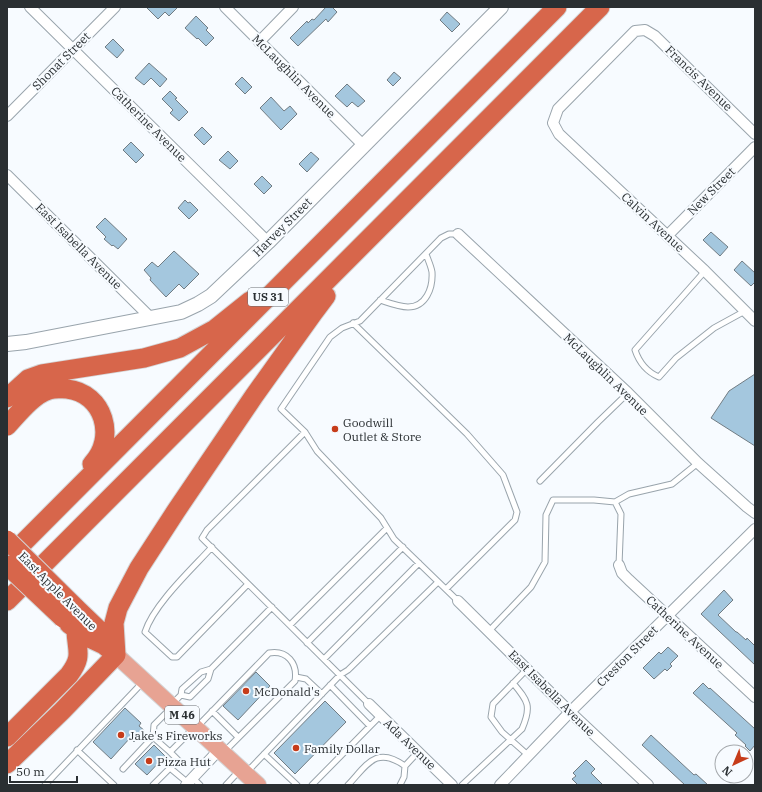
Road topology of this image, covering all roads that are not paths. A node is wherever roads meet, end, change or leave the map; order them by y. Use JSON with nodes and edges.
{"nodes":[{"id":1,"x":30,"y":7,"type":"edge"},
{"id":2,"x":115,"y":7,"type":"edge"},
{"id":3,"x":224,"y":7,"type":"edge"},
{"id":4,"x":294,"y":7,"type":"edge"},
{"id":5,"x":501,"y":7,"type":"edge"},
{"id":6,"x":557,"y":7,"type":"edge"},
{"id":7,"x":600,"y":7,"type":"edge"},
{"id":8,"x":638,"y":31,"type":"joint"},
{"id":9,"x":259,"y":42,"type":"junction"},
{"id":10,"x":73,"y":49,"type":"junction"},
{"id":11,"x":7,"y":116,"type":"edge"},
{"id":12,"x":755,"y":134,"type":"edge"},
{"id":13,"x":363,"y":145,"type":"junction"},
{"id":14,"x":755,"y":147,"type":"edge"},
{"id":15,"x":7,"y":174,"type":"edge"},
{"id":16,"x":378,"y":187,"type":"junction"},
{"id":17,"x":399,"y":209,"type":"junction"},
{"id":18,"x":458,"y":234,"type":"joint"},
{"id":19,"x":668,"y":235,"type":"junction"},
{"id":20,"x":268,"y":242,"type":"junction"},
{"id":21,"x":426,"y":254,"type":"junction"},
{"id":22,"x":705,"y":271,"type":"junction"},
{"id":23,"x":380,"y":300,"type":"junction"},
{"id":24,"x":744,"y":311,"type":"junction"},
{"id":25,"x":151,"y":318,"type":"junction"},
{"id":26,"x":755,"y":321,"type":"edge"},
{"id":27,"x":354,"y":323,"type":"junction"},
{"id":28,"x":7,"y":344,"type":"edge"},
{"id":29,"x":628,"y":393,"type":"junction"},
{"id":30,"x":7,"y":398,"type":"edge"},
{"id":31,"x":7,"y":426,"type":"edge"},
{"id":32,"x":305,"y":432,"type":"junction"},
{"id":33,"x":698,"y":463,"type":"junction"},
{"id":34,"x":540,"y":482,"type":"dead end"},
{"id":35,"x":615,"y":502,"type":"junction"},
{"id":36,"x":755,"y":513,"type":"edge"},
{"id":37,"x":387,"y":528,"type":"junction"},
{"id":38,"x":755,"y":529,"type":"edge"},
{"id":39,"x":33,"y":533,"type":"junction"},
{"id":40,"x":7,"y":540,"type":"edge"},
{"id":41,"x":212,"y":547,"type":"junction"},
{"id":42,"x":403,"y":547,"type":"junction"},
{"id":43,"x":7,"y":559,"type":"edge"},
{"id":44,"x":419,"y":563,"type":"junction"},
{"id":45,"x":7,"y":565,"type":"edge"},
{"id":46,"x":619,"y":565,"type":"joint"},
{"id":47,"x":438,"y":582,"type":"junction"},
{"id":48,"x":248,"y":584,"type":"junction"},
{"id":49,"x":446,"y":589,"type":"junction"},
{"id":50,"x":7,"y":601,"type":"edge"},
{"id":51,"x":458,"y":601,"type":"joint"},
{"id":52,"x":272,"y":607,"type":"junction"},
{"id":53,"x":667,"y":615,"type":"junction"},
{"id":54,"x":71,"y":619,"type":"junction"},
{"id":55,"x":290,"y":625,"type":"junction"},
{"id":56,"x":489,"y":631,"type":"junction"},
{"id":57,"x":307,"y":643,"type":"junction"},
{"id":58,"x":110,"y":650,"type":"junction"},
{"id":59,"x":324,"y":659,"type":"junction"},
{"id":60,"x":211,"y":669,"type":"junction"},
{"id":61,"x":527,"y":669,"type":"junction"},
{"id":62,"x":340,"y":675,"type":"junction"},
{"id":63,"x":296,"y":677,"type":"junction"},
{"id":64,"x":144,"y":681,"type":"junction"},
{"id":65,"x":513,"y":683,"type":"junction"},
{"id":66,"x":330,"y":686,"type":"junction"},
{"id":67,"x":322,"y":694,"type":"junction"},
{"id":68,"x":755,"y":697,"type":"edge"},
{"id":69,"x":175,"y":702,"type":"junction"},
{"id":70,"x":369,"y":704,"type":"joint"},
{"id":71,"x":212,"y":712,"type":"junction"},
{"id":72,"x":570,"y":712,"type":"junction"},
{"id":73,"x":380,"y":715,"type":"junction"},
{"id":74,"x":370,"y":726,"type":"junction"},
{"id":75,"x":195,"y":728,"type":"junction"},
{"id":76,"x":7,"y":737,"type":"edge"},
{"id":77,"x":238,"y":737,"type":"junction"},
{"id":78,"x":153,"y":738,"type":"junction"},
{"id":79,"x":509,"y":740,"type":"junction"},
{"id":80,"x":77,"y":750,"type":"junction"},
{"id":81,"x":221,"y":751,"type":"junction"},
{"id":82,"x":170,"y":752,"type":"junction"},
{"id":83,"x":418,"y":752,"type":"junction"},
{"id":84,"x":264,"y":754,"type":"junction"},
{"id":85,"x":529,"y":756,"type":"junction"},
{"id":86,"x":7,"y":764,"type":"edge"},
{"id":87,"x":405,"y":766,"type":"junction"},
{"id":88,"x":170,"y":768,"type":"junction"},
{"id":89,"x":123,"y":769,"type":"dead end"},
{"id":90,"x":243,"y":771,"type":"junction"},
{"id":91,"x":192,"y":783,"type":"edge"},
{"id":92,"x":45,"y":785,"type":"edge"},
{"id":93,"x":114,"y":785,"type":"edge"},
{"id":94,"x":153,"y":785,"type":"edge"},
{"id":95,"x":226,"y":785,"type":"edge"},
{"id":96,"x":258,"y":785,"type":"edge"},
{"id":97,"x":297,"y":785,"type":"edge"},
{"id":98,"x":312,"y":785,"type":"edge"},
{"id":99,"x":348,"y":785,"type":"edge"},
{"id":100,"x":400,"y":785,"type":"edge"},
{"id":101,"x":452,"y":785,"type":"edge"},
{"id":102,"x":462,"y":785,"type":"edge"},
{"id":103,"x":500,"y":785,"type":"edge"},
{"id":104,"x":648,"y":785,"type":"edge"}],
"edges":[{"from":1,"to":10,"type":"street","name":"Catherine Avenue"},
{"from":2,"to":10,"type":"street","name":"Shonat Street"},
{"from":3,"to":9,"type":"street","name":"McLaughlin Avenue"},
{"from":4,"to":9,"type":"street"},
{"from":5,"to":13,"type":"street","name":"Harvey Street"},
{"from":6,"to":16,"type":"highway","number":"US 31"},
{"from":7,"to":17,"type":"highway","number":"US 31"},
{"from":8,"to":12,"type":"street","name":"Francis Avenue"},
{"from":8,"to":19,"type":"street","name":"Calvin Avenue"},
{"from":9,"to":13,"type":"street","name":"McLaughlin Avenue"},
{"from":10,"to":11,"type":"street","name":"Shonat Street"},
{"from":10,"to":20,"type":"street","name":"Catherine Avenue"},
{"from":13,"to":20,"type":"street","name":"Harvey Street"},
{"from":14,"to":19,"type":"street","name":"New Street"},
{"from":15,"to":25,"type":"street","name":"East Isabella Avenue"},
{"from":16,"to":30,"type":"highway"},
{"from":16,"to":39,"type":"highway","number":"US 31"},
{"from":17,"to":50,"type":"highway","number":"US 31"},
{"from":17,"to":58,"type":"highway"},
{"from":18,"to":21,"type":"lane"},
{"from":18,"to":29,"type":"street","name":"McLaughlin Avenue"},
{"from":19,"to":22,"type":"street","name":"Calvin Avenue"},
{"from":20,"to":25,"type":"street","name":"Harvey Street"},
{"from":21,"to":23,"type":"lane"},
{"from":21,"to":23,"type":"lane"},
{"from":22,"to":24,"type":"street","name":"Calvin Avenue"},
{"from":22,"to":24,"type":"lane"},
{"from":23,"to":27,"type":"lane"},
{"from":24,"to":26,"type":"street","name":"Calvin Avenue"},
{"from":25,"to":28,"type":"street","name":"Harvey Street"},
{"from":27,"to":32,"type":"lane"},
{"from":27,"to":49,"type":"lane"},
{"from":29,"to":33,"type":"street","name":"McLaughlin Avenue"},
{"from":29,"to":34,"type":"lane"},
{"from":31,"to":39,"type":"highway"},
{"from":32,"to":37,"type":"lane"},
{"from":32,"to":41,"type":"lane"},
{"from":33,"to":35,"type":"lane"},
{"from":33,"to":36,"type":"street","name":"McLaughlin Avenue"},
{"from":35,"to":46,"type":"lane"},
{"from":35,"to":56,"type":"lane"},
{"from":37,"to":42,"type":"lane"},
{"from":37,"to":55,"type":"lane"},
{"from":38,"to":53,"type":"street","name":"Creston Street"},
{"from":39,"to":43,"type":"highway","number":"US 31"},
{"from":40,"to":54,"type":"highway","name":"East Apple Avenue","number":"M 46","bridge":true},
{"from":41,"to":48,"type":"lane"},
{"from":41,"to":48,"type":"lane"},
{"from":42,"to":44,"type":"lane"},
{"from":42,"to":57,"type":"lane"},
{"from":44,"to":47,"type":"lane"},
{"from":44,"to":59,"type":"lane"},
{"from":45,"to":54,"type":"highway","name":"East Apple Avenue","number":"M 46","bridge":true},
{"from":46,"to":53,"type":"street","name":"Catherine Avenue"},
{"from":47,"to":49,"type":"lane"},
{"from":47,"to":62,"type":"lane"},
{"from":48,"to":52,"type":"lane"},
{"from":49,"to":51,"type":"lane"},
{"from":51,"to":56,"type":"street","name":"East Isabella Avenue"},
{"from":52,"to":55,"type":"lane"},
{"from":52,"to":60,"type":"lane"},
{"from":53,"to":68,"type":"street","name":"Catherine Avenue"},
{"from":53,"to":72,"type":"street","name":"Creston Street"},
{"from":54,"to":58,"type":"highway","name":"East Apple Avenue","number":"M 46"},
{"from":54,"to":76,"type":"highway"},
{"from":55,"to":57,"type":"lane"},
{"from":56,"to":61,"type":"street","name":"East Isabella Avenue"},
{"from":57,"to":59,"type":"lane"},
{"from":58,"to":64,"type":"main road","name":"East Apple Avenue","number":"M 46"},
{"from":58,"to":86,"type":"highway"},
{"from":59,"to":62,"type":"lane"},
{"from":60,"to":69,"type":"lane"},
{"from":60,"to":69,"type":"lane"},
{"from":61,"to":65,"type":"lane"},
{"from":61,"to":72,"type":"street","name":"East Isabella Avenue"},
{"from":62,"to":66,"type":"lane"},
{"from":62,"to":70,"type":"lane"},
{"from":63,"to":67,"type":"lane"},
{"from":63,"to":71,"type":"lane"},
{"from":63,"to":77,"type":"lane"},
{"from":64,"to":69,"type":"main road","name":"East Apple Avenue","number":"M 46"},
{"from":64,"to":80,"type":"lane"},
{"from":65,"to":79,"type":"lane"},
{"from":65,"to":79,"type":"lane"},
{"from":66,"to":67,"type":"lane"},
{"from":66,"to":74,"type":"lane"},
{"from":67,"to":84,"type":"lane"},
{"from":69,"to":75,"type":"main road","name":"East Apple Avenue","number":"M 46"},
{"from":69,"to":78,"type":"lane"},
{"from":70,"to":73,"type":"street","name":"Ada Avenue"},
{"from":71,"to":75,"type":"lane"},
{"from":71,"to":77,"type":"lane"},
{"from":72,"to":85,"type":"street","name":"Creston Street"},
{"from":72,"to":104,"type":"street","name":"East Isabella Avenue"},
{"from":73,"to":74,"type":"lane"},
{"from":73,"to":83,"type":"street","name":"Ada Avenue"},
{"from":74,"to":98,"type":"lane"},
{"from":75,"to":81,"type":"main road","name":"East Apple Avenue","number":"M 46"},
{"from":75,"to":82,"type":"lane"},
{"from":77,"to":81,"type":"lane"},
{"from":78,"to":82,"type":"lane"},
{"from":78,"to":89,"type":"lane"},
{"from":79,"to":85,"type":"lane"},
{"from":79,"to":102,"type":"lane"},
{"from":80,"to":92,"type":"lane"},
{"from":80,"to":93,"type":"lane"},
{"from":81,"to":90,"type":"main road","name":"East Apple Avenue","number":"M 46"},
{"from":81,"to":91,"type":"street"},
{"from":82,"to":88,"type":"lane"},
{"from":83,"to":87,"type":"lane"},
{"from":83,"to":101,"type":"street","name":"Ada Avenue"},
{"from":84,"to":90,"type":"lane"},
{"from":84,"to":97,"type":"lane"},
{"from":85,"to":103,"type":"street","name":"Creston Street"},
{"from":87,"to":99,"type":"lane"},
{"from":87,"to":100,"type":"lane"},
{"from":88,"to":91,"type":"lane"},
{"from":88,"to":94,"type":"lane"},
{"from":90,"to":95,"type":"lane"},
{"from":90,"to":96,"type":"main road","name":"East Apple Avenue","number":"M 46"}]}
